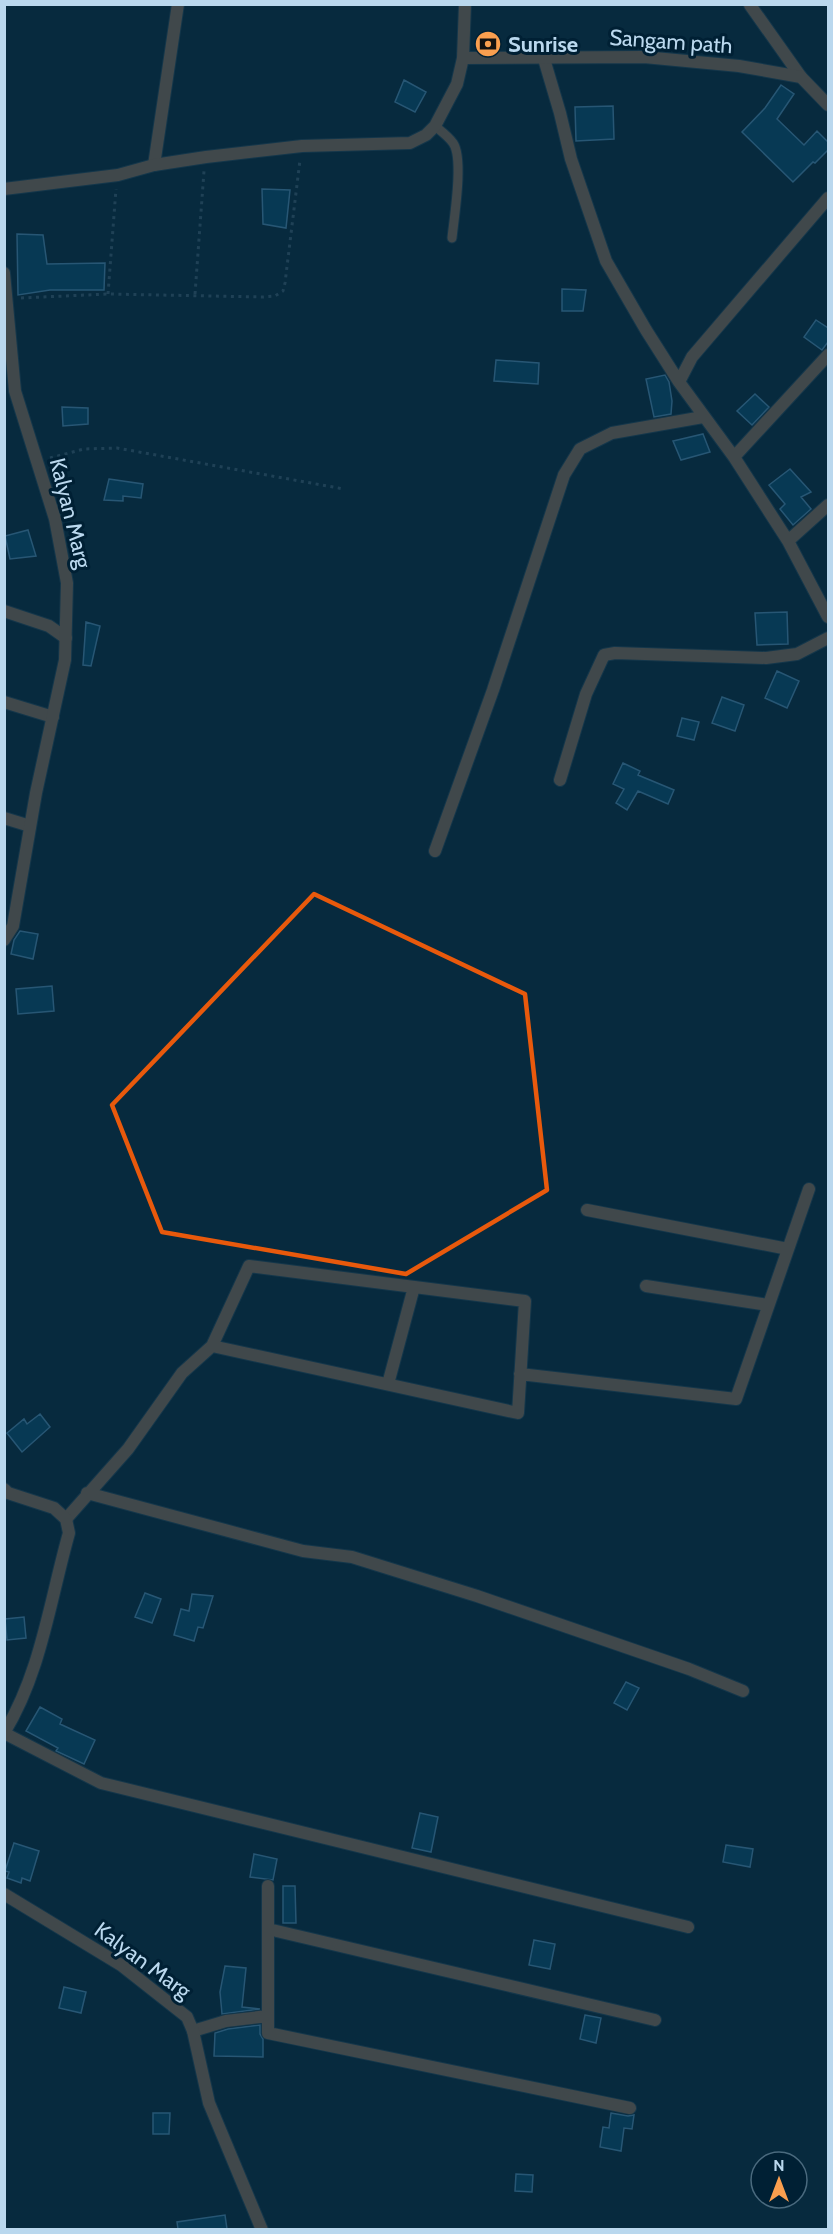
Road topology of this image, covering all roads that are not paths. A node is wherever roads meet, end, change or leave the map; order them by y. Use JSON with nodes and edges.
{"nodes":[{"id":1,"x":178,"y":4,"type":"edge"},
{"id":2,"x":465,"y":4,"type":"edge"},
{"id":3,"x":750,"y":5,"type":"edge"},
{"id":4,"x":462,"y":58,"type":"junction"},
{"id":5,"x":544,"y":59,"type":"junction"},
{"id":6,"x":801,"y":77,"type":"junction"},
{"id":7,"x":828,"y":105,"type":"edge"},
{"id":8,"x":435,"y":126,"type":"junction"},
{"id":9,"x":154,"y":165,"type":"junction"},
{"id":10,"x":4,"y":189,"type":"edge"},
{"id":11,"x":828,"y":198,"type":"edge"},
{"id":12,"x":452,"y":238,"type":"dead end"},
{"id":13,"x":4,"y":273,"type":"edge"},
{"id":14,"x":828,"y":355,"type":"edge"},
{"id":15,"x":679,"y":382,"type":"junction"},
{"id":16,"x":703,"y":417,"type":"junction"},
{"id":17,"x":734,"y":457,"type":"junction"},
{"id":18,"x":828,"y":505,"type":"edge"},
{"id":19,"x":788,"y":541,"type":"junction"},
{"id":20,"x":4,"y":611,"type":"edge"},
{"id":21,"x":828,"y":617,"type":"edge"},
{"id":22,"x":66,"y":638,"type":"junction"},
{"id":23,"x":828,"y":638,"type":"edge"},
{"id":24,"x":4,"y":702,"type":"edge"},
{"id":25,"x":53,"y":717,"type":"junction"},
{"id":26,"x":560,"y":780,"type":"dead end"},
{"id":27,"x":4,"y":818,"type":"edge"},
{"id":28,"x":30,"y":826,"type":"junction"},
{"id":29,"x":435,"y":851,"type":"dead end"},
{"id":30,"x":4,"y":940,"type":"edge"},
{"id":31,"x":808,"y":1189,"type":"dead end"},
{"id":32,"x":587,"y":1210,"type":"dead end"},
{"id":33,"x":788,"y":1249,"type":"junction"},
{"id":34,"x":646,"y":1286,"type":"dead end"},
{"id":35,"x":414,"y":1287,"type":"junction"},
{"id":36,"x":768,"y":1305,"type":"junction"},
{"id":37,"x":212,"y":1346,"type":"junction"},
{"id":38,"x":520,"y":1374,"type":"junction"},
{"id":39,"x":388,"y":1384,"type":"junction"},
{"id":40,"x":4,"y":1489,"type":"edge"},
{"id":41,"x":87,"y":1493,"type":"junction"},
{"id":42,"x":66,"y":1519,"type":"junction"},
{"id":43,"x":743,"y":1691,"type":"dead end"},
{"id":44,"x":5,"y":1733,"type":"edge"},
{"id":45,"x":268,"y":1886,"type":"dead end"},
{"id":46,"x":4,"y":1894,"type":"edge"},
{"id":47,"x":688,"y":1927,"type":"dead end"},
{"id":48,"x":268,"y":1929,"type":"junction"},
{"id":49,"x":268,"y":2016,"type":"junction"},
{"id":50,"x":655,"y":2020,"type":"dead end"},
{"id":51,"x":193,"y":2031,"type":"junction"},
{"id":52,"x":630,"y":2108,"type":"dead end"},
{"id":53,"x":262,"y":2229,"type":"edge"}],
"edges":[{"from":1,"to":9,"type":"street"},
{"from":2,"to":4,"type":"street"},
{"from":3,"to":6,"type":"street"},
{"from":4,"to":5,"type":"street","name":"Sangam path"},
{"from":4,"to":8,"type":"street"},
{"from":5,"to":6,"type":"street","name":"Sangam path"},
{"from":5,"to":15,"type":"street"},
{"from":6,"to":7,"type":"street"},
{"from":8,"to":9,"type":"street"},
{"from":8,"to":12,"type":"lane"},
{"from":9,"to":10,"type":"street"},
{"from":11,"to":15,"type":"street"},
{"from":13,"to":22,"type":"street","name":"Kalyan Marg"},
{"from":14,"to":17,"type":"street"},
{"from":15,"to":16,"type":"street"},
{"from":16,"to":17,"type":"street"},
{"from":16,"to":29,"type":"street"},
{"from":17,"to":19,"type":"street"},
{"from":18,"to":19,"type":"street"},
{"from":19,"to":21,"type":"street"},
{"from":20,"to":22,"type":"street"},
{"from":22,"to":25,"type":"street","name":"Kalyan Marg"},
{"from":23,"to":26,"type":"street"},
{"from":24,"to":25,"type":"street"},
{"from":25,"to":28,"type":"street","name":"Kalyan Marg"},
{"from":27,"to":28,"type":"street"},
{"from":28,"to":30,"type":"street","name":"Kalyan Marg"},
{"from":31,"to":33,"type":"street"},
{"from":32,"to":33,"type":"street"},
{"from":33,"to":36,"type":"street"},
{"from":34,"to":36,"type":"street"},
{"from":35,"to":37,"type":"street"},
{"from":35,"to":38,"type":"street"},
{"from":35,"to":39,"type":"street"},
{"from":36,"to":38,"type":"street"},
{"from":37,"to":39,"type":"street"},
{"from":37,"to":41,"type":"street"},
{"from":38,"to":39,"type":"street"},
{"from":40,"to":42,"type":"street"},
{"from":41,"to":42,"type":"street"},
{"from":41,"to":43,"type":"street"},
{"from":42,"to":44,"type":"street"},
{"from":44,"to":47,"type":"street"},
{"from":45,"to":48,"type":"street"},
{"from":46,"to":51,"type":"street","name":"Kalyan Marg"},
{"from":48,"to":49,"type":"street"},
{"from":48,"to":50,"type":"street"},
{"from":49,"to":51,"type":"street"},
{"from":49,"to":52,"type":"street"},
{"from":51,"to":53,"type":"street","name":"Kalyan Marg"}]}
